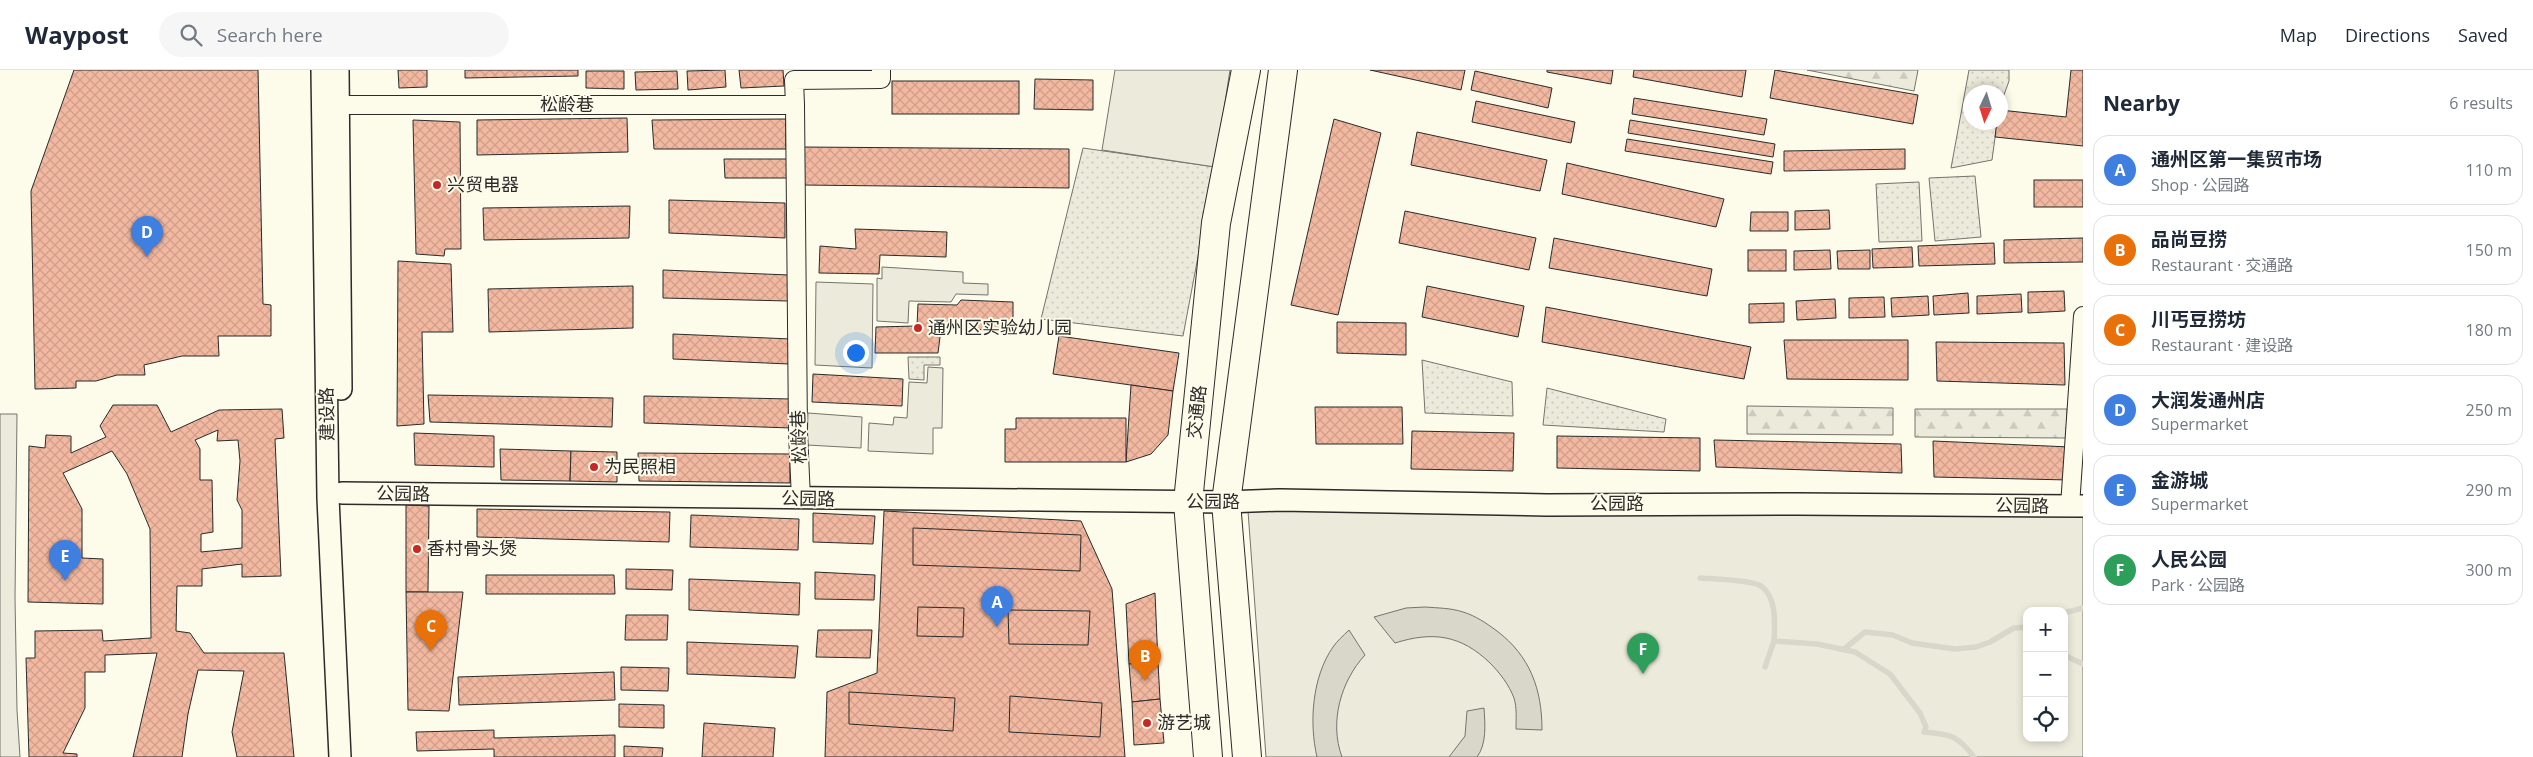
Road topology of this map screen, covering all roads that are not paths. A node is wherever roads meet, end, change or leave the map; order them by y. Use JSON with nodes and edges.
{"nodes":[{"id":1,"x":322,"y":70,"type":"edge"},
{"id":2,"x":338,"y":70,"type":"edge"},
{"id":3,"x":881,"y":70,"type":"edge"},
{"id":4,"x":1246,"y":70,"type":"edge"},
{"id":5,"x":1283,"y":70,"type":"edge"},
{"id":6,"x":338,"y":105,"type":"junction"},
{"id":7,"x":795,"y":105,"type":"junction"},
{"id":8,"x":2083,"y":316,"type":"edge"},
{"id":9,"x":342,"y":493,"type":"junction"},
{"id":10,"x":801,"y":499,"type":"junction"},
{"id":11,"x":1188,"y":502,"type":"junction"},
{"id":12,"x":1226,"y":502,"type":"junction"},
{"id":13,"x":2076,"y":506,"type":"edge"},
{"id":14,"x":340,"y":757,"type":"edge"},
{"id":15,"x":353,"y":757,"type":"edge"},
{"id":16,"x":1208,"y":757,"type":"edge"},
{"id":17,"x":1247,"y":757,"type":"edge"}],
"edges":[{"from":1,"to":14,"type":"street","name":"建设路"},
{"from":2,"to":6,"type":"street","name":"建设路"},
{"from":3,"to":7,"type":"street","name":"松龄巷"},
{"from":4,"to":11,"type":"main road","name":"交通路"},
{"from":5,"to":12,"type":"main road"},
{"from":6,"to":7,"type":"street","name":"松龄巷"},
{"from":6,"to":9,"type":"street","name":"建设路"},
{"from":7,"to":10,"type":"street","name":"松龄巷"},
{"from":8,"to":13,"type":"street"},
{"from":9,"to":10,"type":"street","name":"公园路"},
{"from":9,"to":15,"type":"street","name":"建设路"},
{"from":10,"to":11,"type":"street","name":"公园路"},
{"from":11,"to":12,"type":"street","name":"公园路"},
{"from":11,"to":16,"type":"main road","name":"交通路"},
{"from":12,"to":13,"type":"street","name":"公园路"},
{"from":12,"to":17,"type":"main road"}]}
